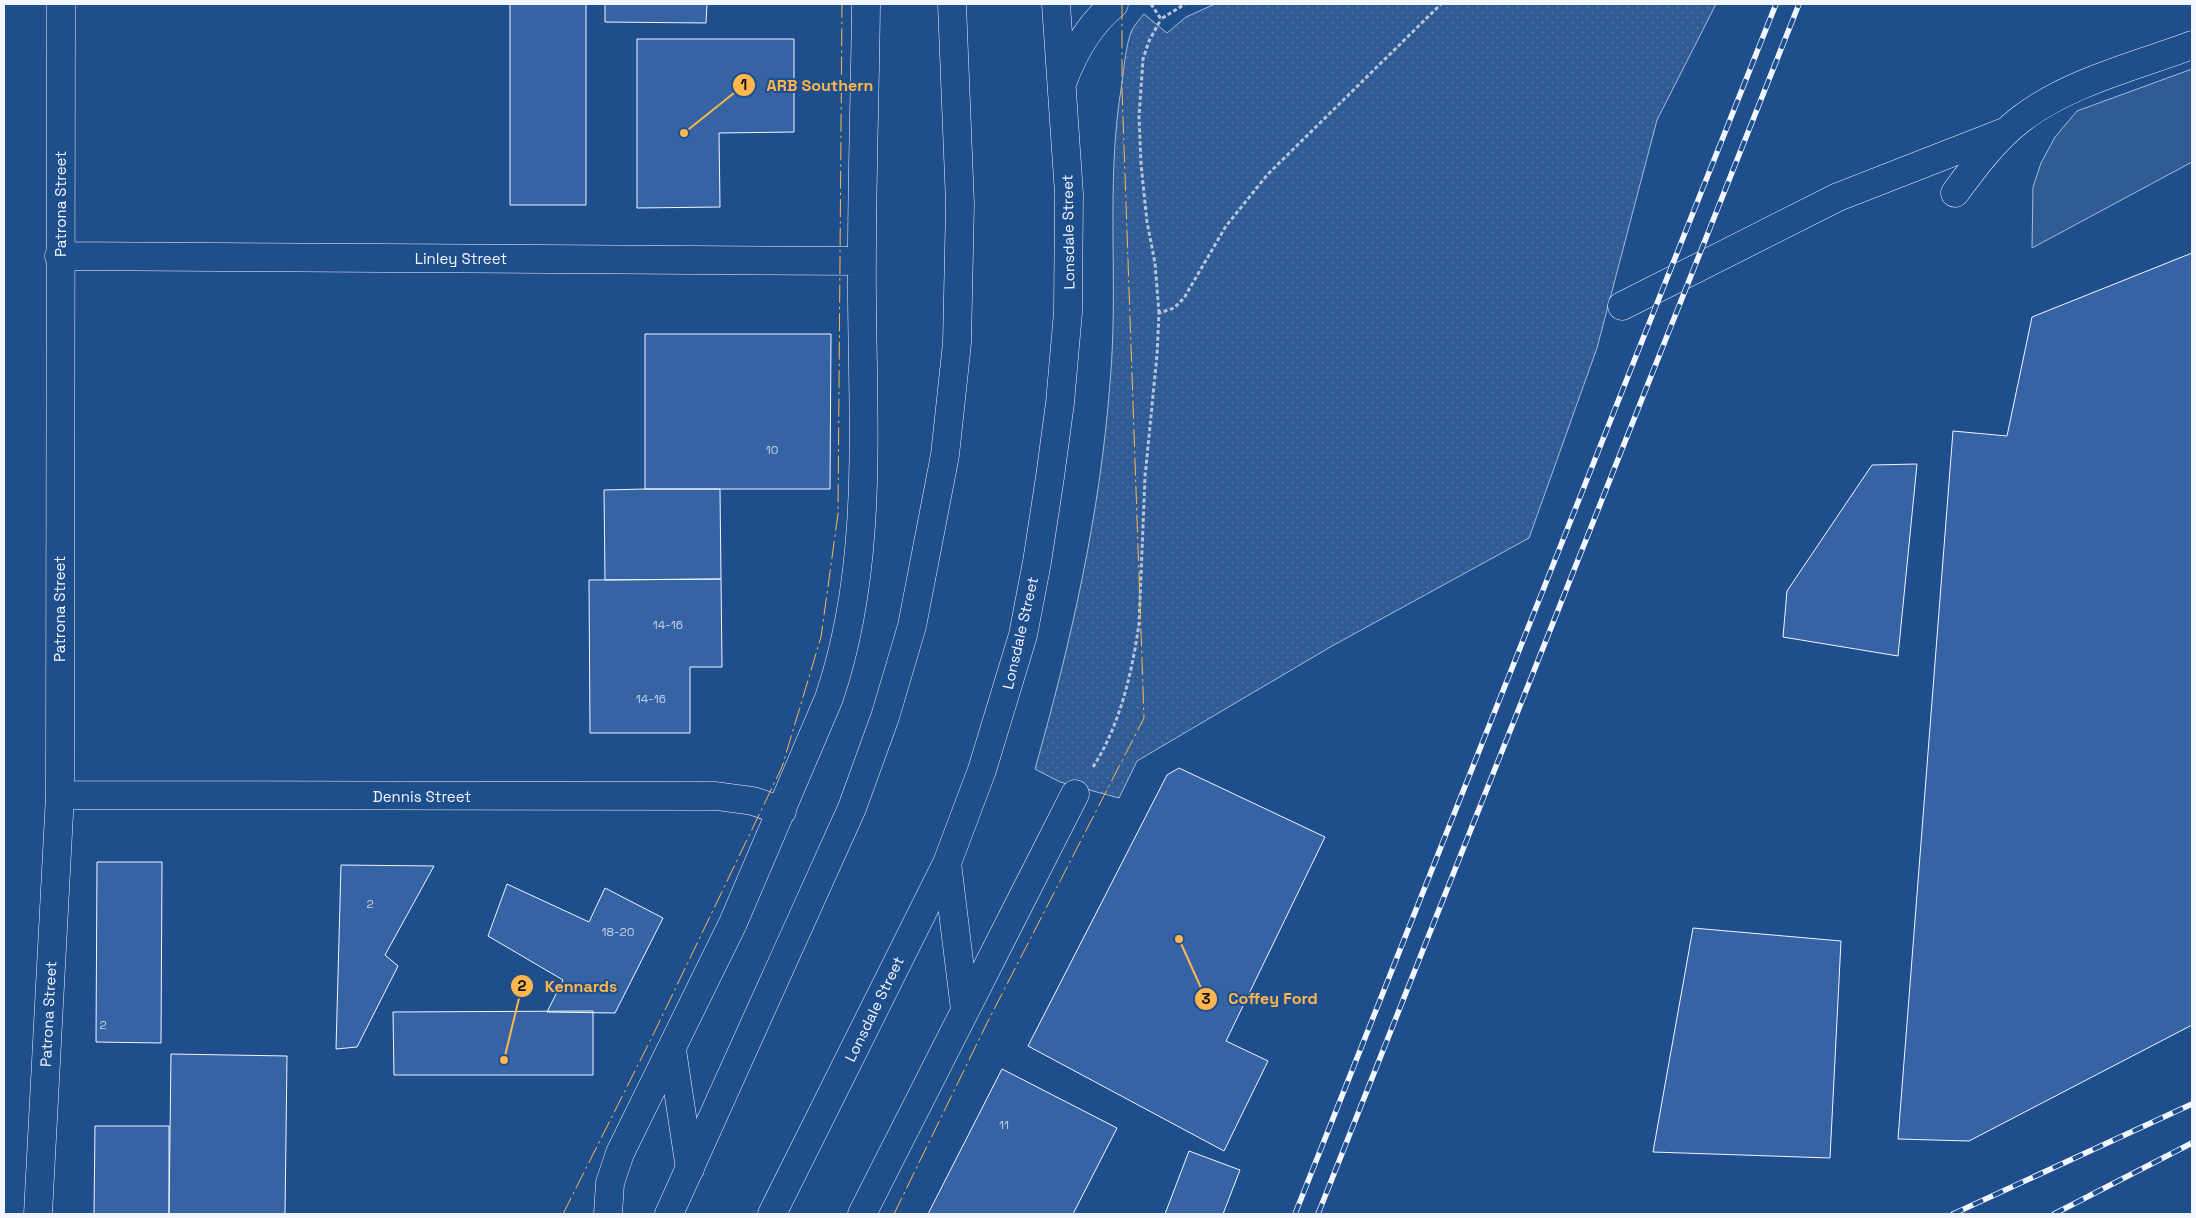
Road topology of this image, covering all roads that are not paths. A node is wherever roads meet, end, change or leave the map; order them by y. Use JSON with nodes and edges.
{"nodes":[{"id":1,"x":60,"y":4,"type":"edge"},
{"id":2,"x":866,"y":4,"type":"edge"},
{"id":3,"x":952,"y":4,"type":"edge"},
{"id":4,"x":1056,"y":4,"type":"edge"},
{"id":5,"x":1114,"y":4,"type":"edge"},
{"id":6,"x":2192,"y":45,"type":"edge"},
{"id":7,"x":1061,"y":85,"type":"junction"},
{"id":8,"x":2007,"y":131,"type":"junction"},
{"id":9,"x":1955,"y":193,"type":"dead end"},
{"id":10,"x":59,"y":256,"type":"junction"},
{"id":11,"x":862,"y":261,"type":"junction"},
{"id":12,"x":1622,"y":306,"type":"dead end"},
{"id":13,"x":1075,"y":794,"type":"dead end"},
{"id":14,"x":60,"y":795,"type":"junction"},
{"id":15,"x":782,"y":811,"type":"junction"},
{"id":16,"x":947,"y":863,"type":"junction"},
{"id":17,"x":965,"y":1010,"type":"junction"},
{"id":18,"x":672,"y":1050,"type":"junction"},
{"id":19,"x":690,"y":1169,"type":"junction"},
{"id":20,"x":38,"y":1214,"type":"edge"},
{"id":21,"x":608,"y":1214,"type":"edge"},
{"id":22,"x":669,"y":1214,"type":"edge"},
{"id":23,"x":772,"y":1214,"type":"edge"},
{"id":24,"x":862,"y":1214,"type":"edge"}],
"edges":[{"from":1,"to":10,"type":"main road","name":"Patrona Street"},
{"from":2,"to":11,"type":"main road"},
{"from":3,"to":19,"type":"main road"},
{"from":4,"to":7,"type":"main road","name":"Lonsdale Street"},
{"from":5,"to":7,"type":"main road"},
{"from":6,"to":8,"type":"main road"},
{"from":7,"to":16,"type":"main road","name":"Lonsdale Street"},
{"from":8,"to":9,"type":"main road"},
{"from":8,"to":12,"type":"main road"},
{"from":10,"to":11,"type":"main road","name":"Linley Street"},
{"from":10,"to":14,"type":"main road","name":"Patrona Street"},
{"from":11,"to":15,"type":"main road"},
{"from":13,"to":17,"type":"main road"},
{"from":14,"to":15,"type":"main road","name":"Dennis Street"},
{"from":14,"to":20,"type":"main road","name":"Patrona Street"},
{"from":15,"to":18,"type":"main road"},
{"from":16,"to":17,"type":"main road"},
{"from":16,"to":23,"type":"main road","name":"Lonsdale Street"},
{"from":17,"to":24,"type":"main road"},
{"from":18,"to":19,"type":"main road"},
{"from":18,"to":21,"type":"main road"},
{"from":19,"to":22,"type":"main road"}]}
